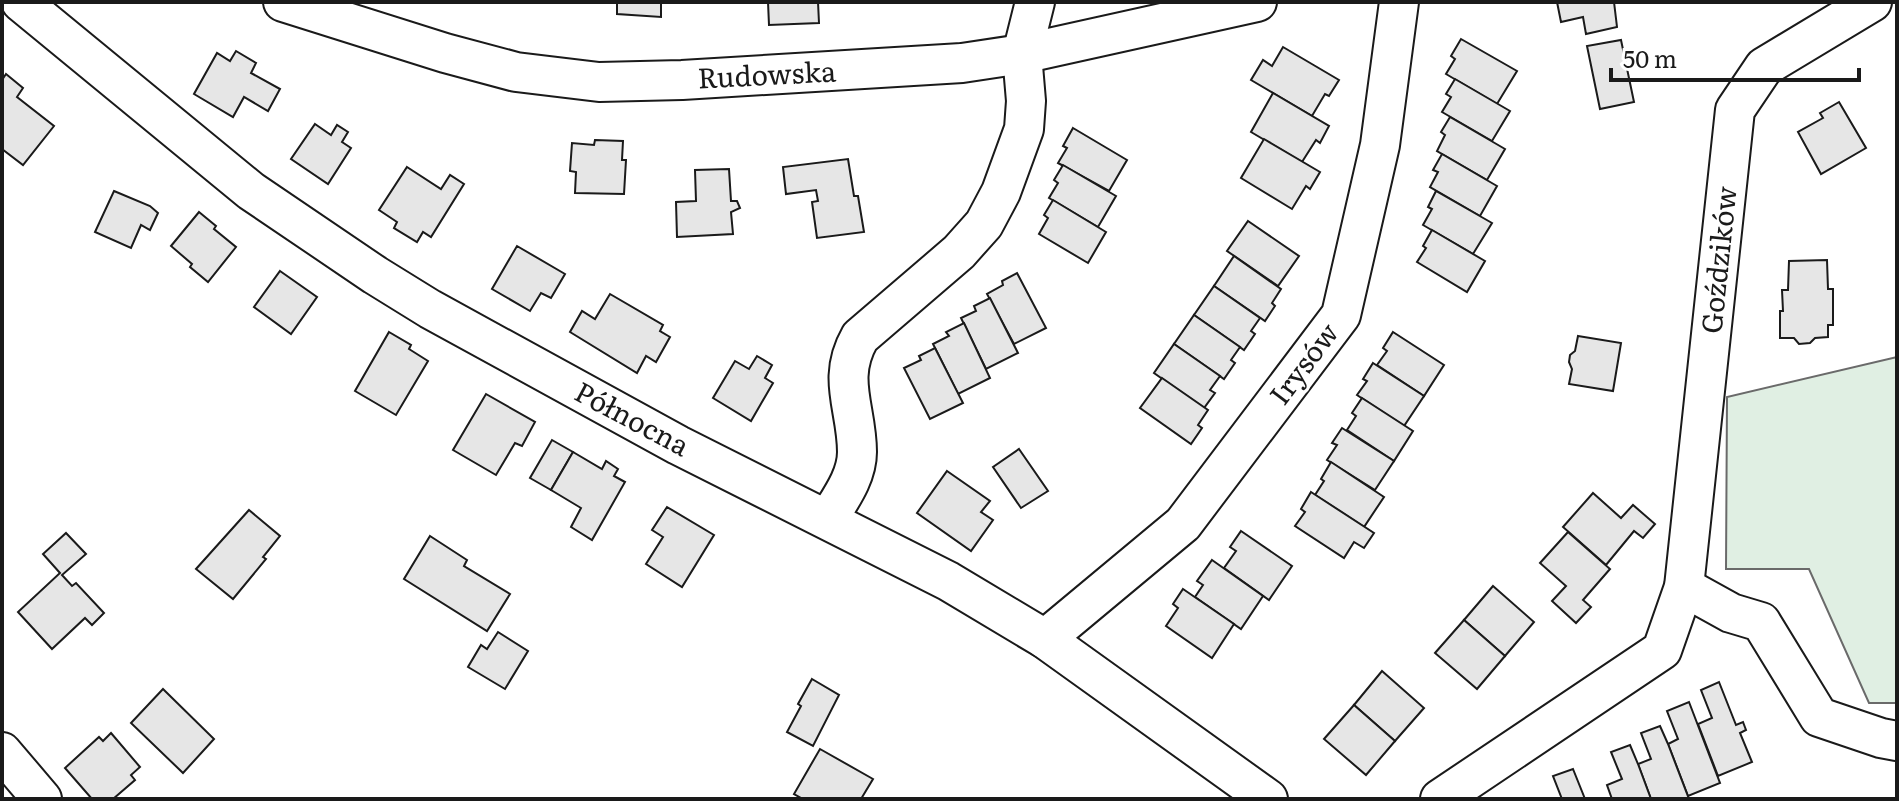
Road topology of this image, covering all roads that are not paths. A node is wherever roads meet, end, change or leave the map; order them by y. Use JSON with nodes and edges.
{"nodes":[{"id":1,"x":21,"y":2,"type":"edge"},
{"id":2,"x":283,"y":2,"type":"edge"},
{"id":3,"x":1035,"y":2,"type":"edge"},
{"id":4,"x":1257,"y":2,"type":"edge"},
{"id":5,"x":1399,"y":2,"type":"edge"},
{"id":6,"x":1872,"y":2,"type":"edge"},
{"id":7,"x":1022,"y":54,"type":"junction"},
{"id":8,"x":828,"y":519,"type":"junction"},
{"id":9,"x":1684,"y":587,"type":"junction"},
{"id":10,"x":1045,"y":639,"type":"junction"},
{"id":11,"x":1897,"y":741,"type":"edge"},
{"id":12,"x":2,"y":752,"type":"edge"},
{"id":13,"x":42,"y":799,"type":"edge"},
{"id":14,"x":1268,"y":799,"type":"edge"},
{"id":15,"x":1440,"y":799,"type":"edge"}],
"edges":[{"from":1,"to":8,"type":"street","name":"Północna"},
{"from":2,"to":7,"type":"street","name":"Rudowska"},
{"from":3,"to":7,"type":"street"},
{"from":4,"to":7,"type":"street","name":"Rudowska"},
{"from":5,"to":10,"type":"street","name":"Irysów"},
{"from":6,"to":9,"type":"street","name":"Goździków"},
{"from":7,"to":8,"type":"street"},
{"from":8,"to":10,"type":"street","name":"Północna"},
{"from":9,"to":11,"type":"street"},
{"from":9,"to":15,"type":"street","name":"Goździków"},
{"from":10,"to":14,"type":"street","name":"Północna"},
{"from":12,"to":13,"type":"street"}]}
